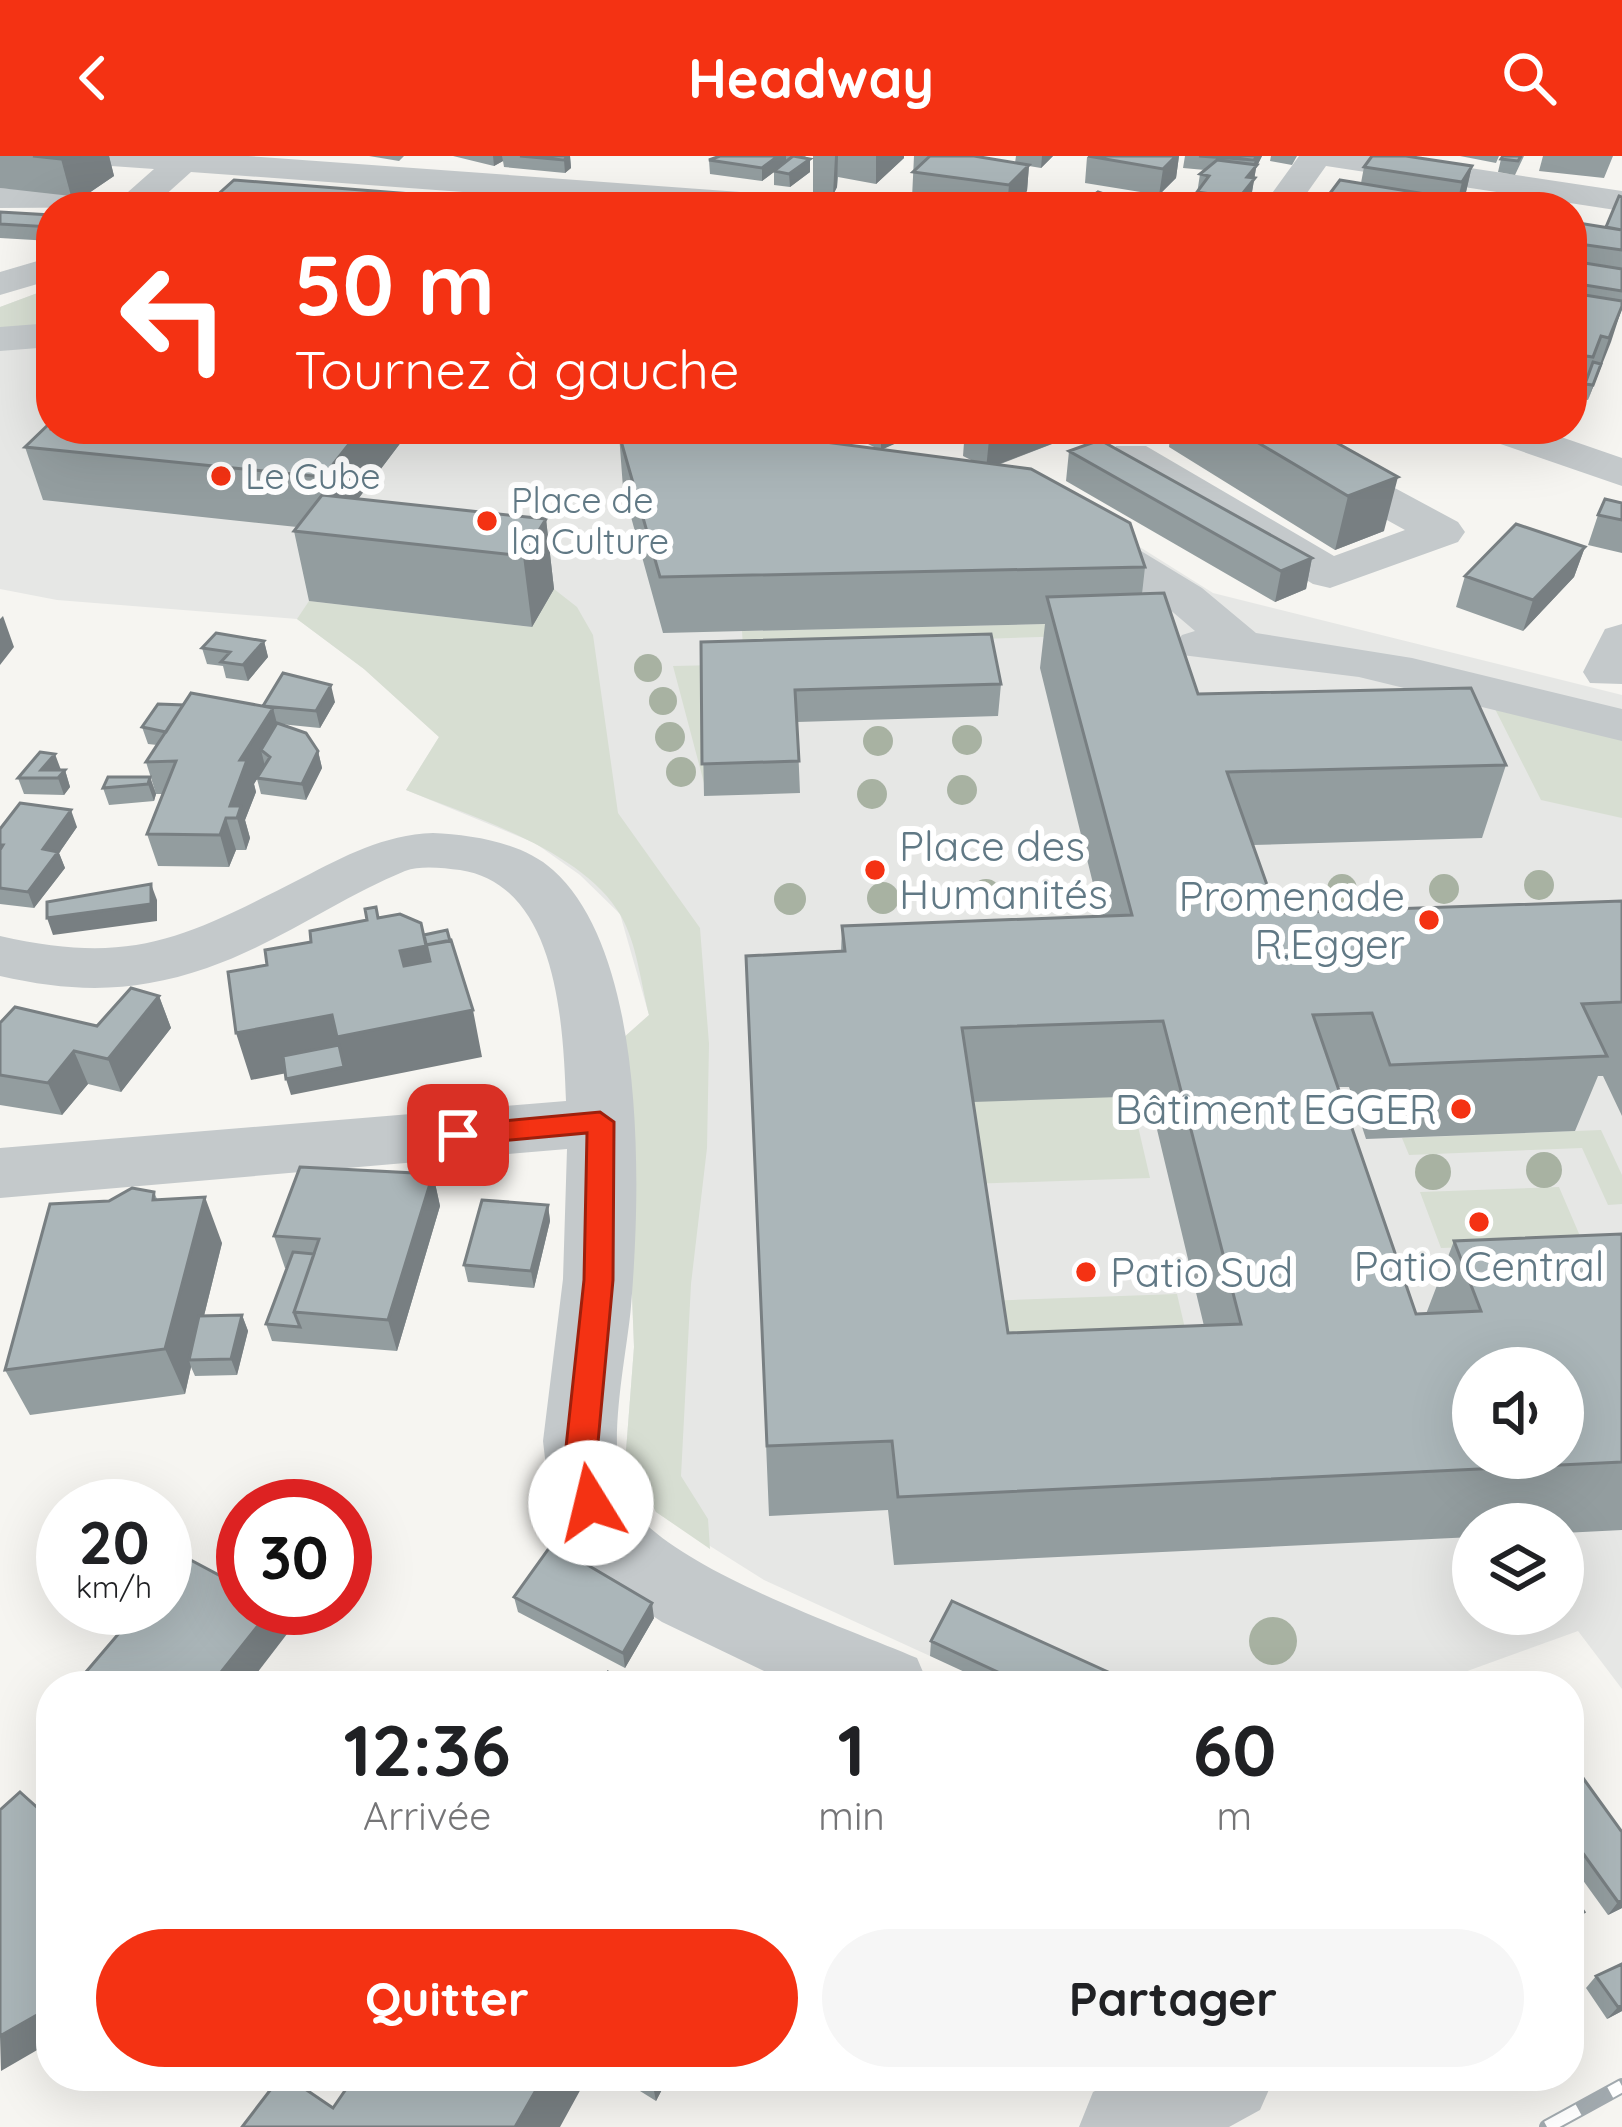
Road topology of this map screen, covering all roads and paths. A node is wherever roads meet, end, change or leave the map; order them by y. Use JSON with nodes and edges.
{"nodes":[{"id":1,"x":111,"y":156,"type":"edge"},
{"id":2,"x":672,"y":156,"type":"edge"},
{"id":3,"x":1316,"y":156,"type":"edge"},
{"id":4,"x":1325,"y":156,"type":"edge"},
{"id":5,"x":182,"y":162,"type":"junction"},
{"id":6,"x":257,"y":162,"type":"edge"},
{"id":7,"x":148,"y":192,"type":"edge"},
{"id":8,"x":219,"y":192,"type":"edge"},
{"id":9,"x":454,"y":192,"type":"edge"},
{"id":10,"x":621,"y":192,"type":"edge"},
{"id":11,"x":1290,"y":192,"type":"edge"},
{"id":12,"x":1563,"y":192,"type":"edge"},
{"id":13,"x":1587,"y":196,"type":"edge"},
{"id":14,"x":0,"y":198,"type":"edge"},
{"id":15,"x":36,"y":201,"type":"edge"},
{"id":16,"x":1622,"y":201,"type":"edge"},
{"id":17,"x":0,"y":220,"type":"edge"},
{"id":18,"x":36,"y":222,"type":"edge"},
{"id":19,"x":36,"y":273,"type":"edge"},
{"id":20,"x":0,"y":284,"type":"edge"},
{"id":21,"x":36,"y":335,"type":"edge"},
{"id":22,"x":0,"y":339,"type":"edge"},
{"id":23,"x":1281,"y":444,"type":"edge"},
{"id":24,"x":1540,"y":444,"type":"edge"},
{"id":25,"x":1130,"y":455,"type":"edge"},
{"id":26,"x":1622,"y":473,"type":"edge"},
{"id":27,"x":1039,"y":509,"type":"edge"},
{"id":28,"x":1241,"y":645,"type":"junction"},
{"id":29,"x":1154,"y":646,"type":"edge"},
{"id":30,"x":1622,"y":725,"type":"edge"},
{"id":31,"x":0,"y":956,"type":"edge"},
{"id":32,"x":600,"y":1122,"type":"junction"},
{"id":33,"x":0,"y":1172,"type":"edge"},
{"id":34,"x":855,"y":1671,"type":"edge"},
{"id":35,"x":1197,"y":2091,"type":"edge"},
{"id":36,"x":1128,"y":2127,"type":"edge"}],
"edges":[{"from":1,"to":5,"type":"street"},
{"from":2,"to":10,"type":"street"},
{"from":3,"to":11,"type":"street"},
{"from":4,"to":12,"type":"street"},
{"from":5,"to":6,"type":"street"},
{"from":5,"to":7,"type":"street"},
{"from":6,"to":8,"type":"street"},
{"from":6,"to":9,"type":"street"},
{"from":13,"to":16,"type":"street"},
{"from":14,"to":15,"type":"street"},
{"from":17,"to":18,"type":"street"},
{"from":19,"to":20,"type":"street"},
{"from":21,"to":22,"type":"street"},
{"from":23,"to":25,"type":"street"},
{"from":24,"to":26,"type":"street"},
{"from":27,"to":28,"type":"street"},
{"from":28,"to":29,"type":"street"},
{"from":28,"to":30,"type":"street"},
{"from":31,"to":32,"type":"street"},
{"from":32,"to":33,"type":"street"},
{"from":32,"to":34,"type":"street"},
{"from":35,"to":36,"type":"street"}]}
